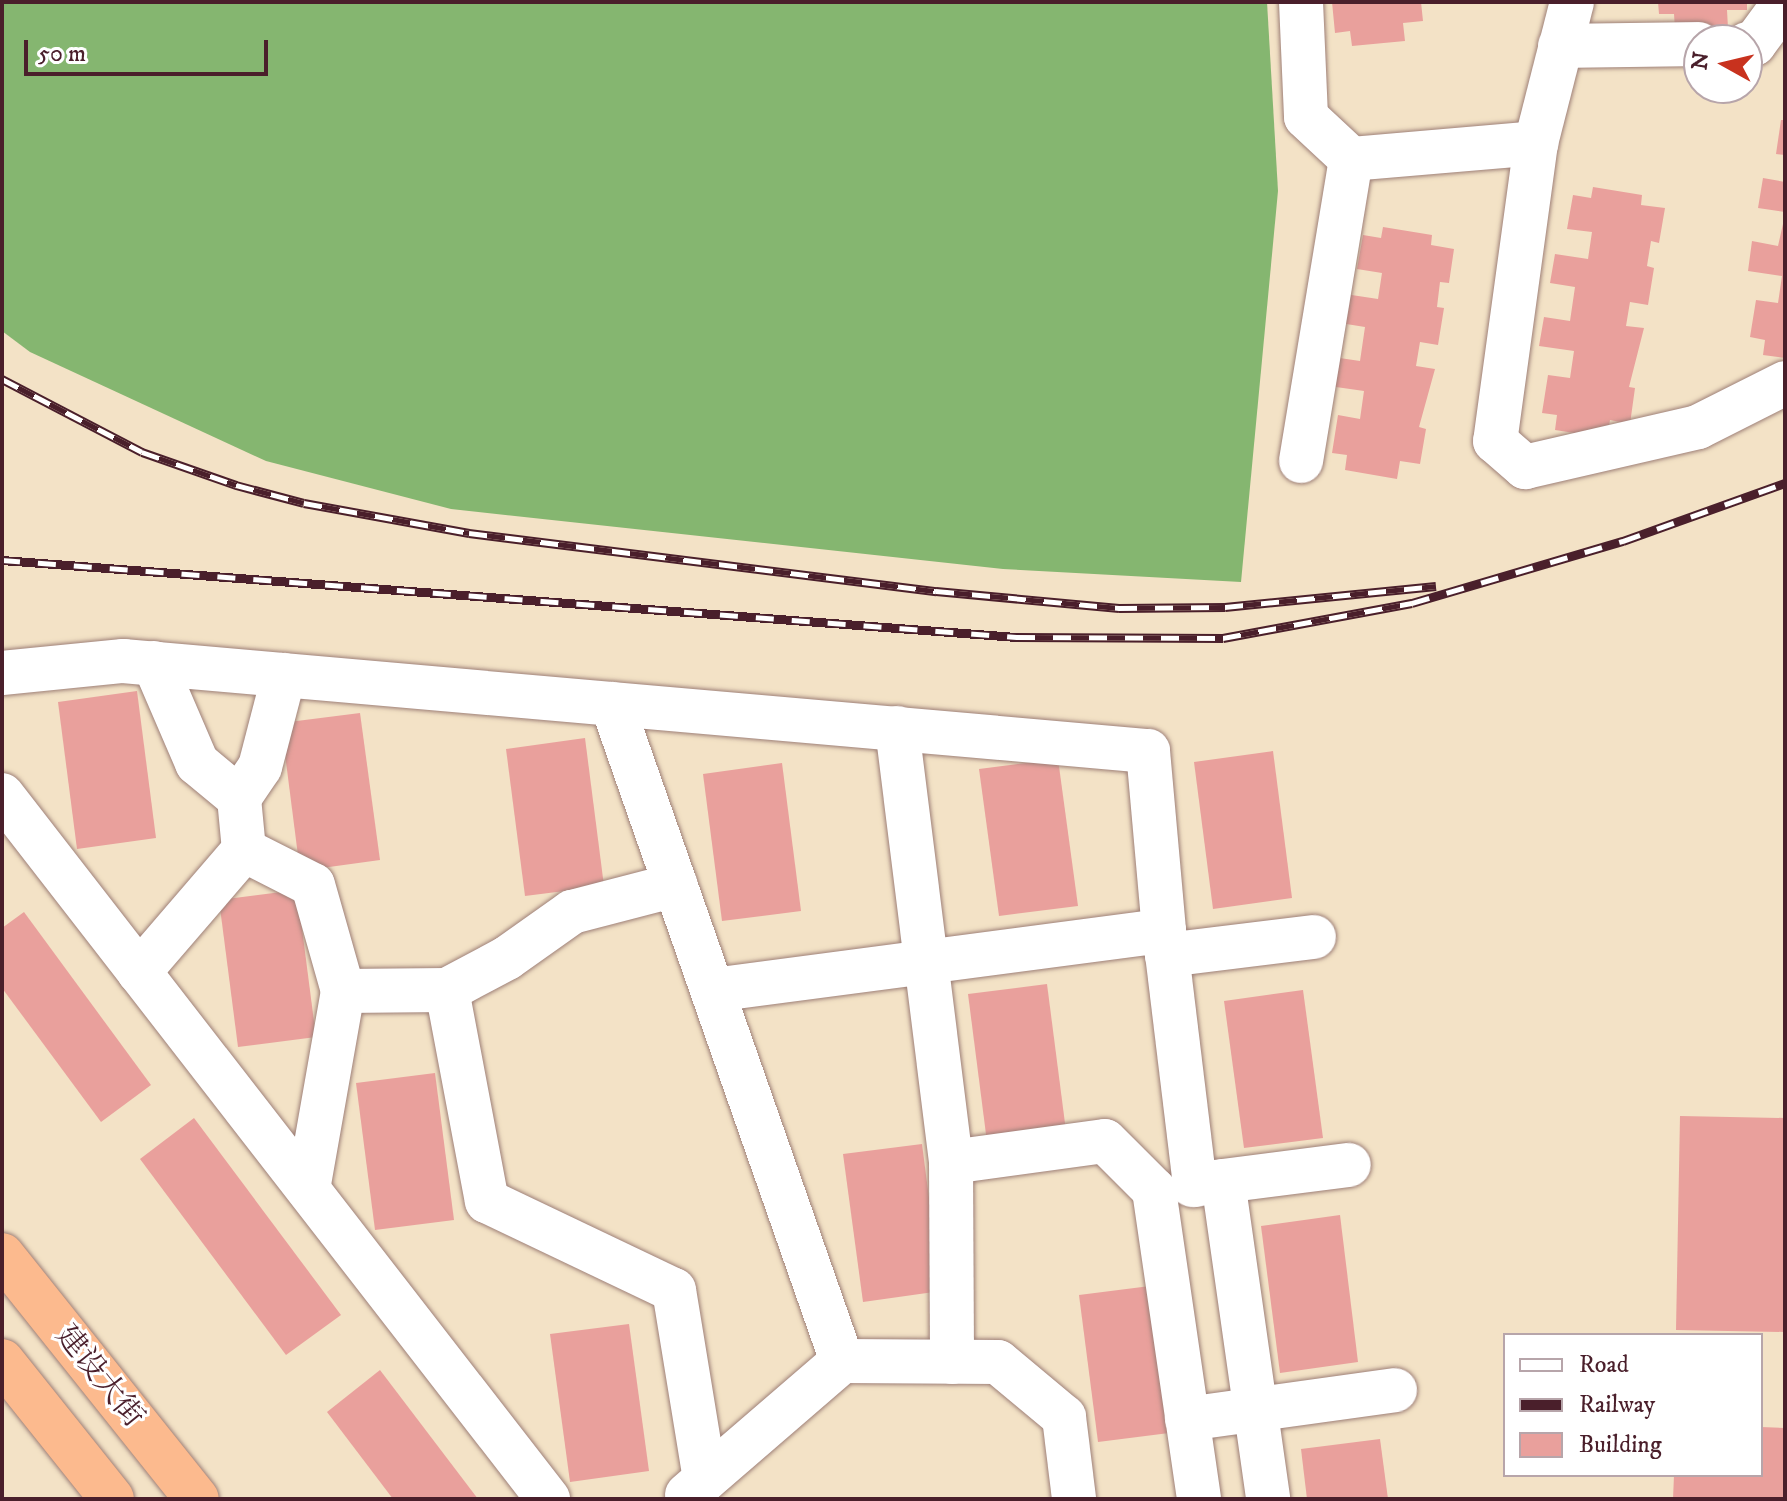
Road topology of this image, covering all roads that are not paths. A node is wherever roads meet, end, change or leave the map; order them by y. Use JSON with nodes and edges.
{"nodes":[{"id":1,"x":1301,"y":2,"type":"edge"},
{"id":2,"x":1785,"y":2,"type":"edge"},
{"id":3,"x":1559,"y":18,"type":"edge"},
{"id":4,"x":1763,"y":32,"type":"edge"},
{"id":5,"x":1683,"y":41,"type":"edge"},
{"id":6,"x":1536,"y":143,"type":"junction"},
{"id":7,"x":1351,"y":159,"type":"junction"},
{"id":8,"x":1785,"y":383,"type":"edge"},
{"id":9,"x":1301,"y":461,"type":"dead end"},
{"id":10,"x":154,"y":663,"type":"junction"},
{"id":11,"x":2,"y":673,"type":"edge"},
{"id":12,"x":284,"y":675,"type":"junction"},
{"id":13,"x":612,"y":704,"type":"junction"},
{"id":14,"x":897,"y":728,"type":"junction"},
{"id":15,"x":2,"y":795,"type":"edge"},
{"id":16,"x":239,"y":798,"type":"junction"},
{"id":17,"x":244,"y":850,"type":"junction"},
{"id":18,"x":676,"y":885,"type":"junction"},
{"id":19,"x":1314,"y":937,"type":"dead end"},
{"id":20,"x":1166,"y":943,"type":"junction"},
{"id":21,"x":924,"y":965,"type":"junction"},
{"id":22,"x":139,"y":972,"type":"junction"},
{"id":23,"x":447,"y":990,"type":"junction"},
{"id":24,"x":713,"y":990,"type":"junction"},
{"id":25,"x":343,"y":991,"type":"junction"},
{"id":26,"x":951,"y":1162,"type":"junction"},
{"id":27,"x":1349,"y":1165,"type":"dead end"},
{"id":28,"x":1191,"y":1185,"type":"junction"},
{"id":29,"x":308,"y":1189,"type":"junction"},
{"id":30,"x":2,"y":1255,"type":"edge"},
{"id":31,"x":2,"y":1361,"type":"edge"},
{"id":32,"x":842,"y":1361,"type":"junction"},
{"id":33,"x":952,"y":1362,"type":"junction"},
{"id":34,"x":1395,"y":1390,"type":"dead end"},
{"id":35,"x":1255,"y":1410,"type":"junction"},
{"id":36,"x":1187,"y":1419,"type":"junction"},
{"id":37,"x":694,"y":1489,"type":"edge"},
{"id":38,"x":112,"y":1499,"type":"edge"},
{"id":39,"x":197,"y":1499,"type":"edge"},
{"id":40,"x":548,"y":1499,"type":"edge"},
{"id":41,"x":1074,"y":1499,"type":"edge"},
{"id":42,"x":1199,"y":1499,"type":"edge"},
{"id":43,"x":1268,"y":1499,"type":"edge"}],
"edges":[{"from":1,"to":7,"type":"street"},
{"from":2,"to":4,"type":"street"},
{"from":3,"to":5,"type":"street"},
{"from":3,"to":6,"type":"street"},
{"from":6,"to":7,"type":"street"},
{"from":6,"to":8,"type":"street"},
{"from":7,"to":9,"type":"street"},
{"from":10,"to":11,"type":"street"},
{"from":10,"to":12,"type":"street"},
{"from":10,"to":16,"type":"street"},
{"from":12,"to":13,"type":"street"},
{"from":12,"to":16,"type":"street"},
{"from":13,"to":14,"type":"street"},
{"from":13,"to":18,"type":"street"},
{"from":14,"to":20,"type":"street"},
{"from":14,"to":21,"type":"street"},
{"from":15,"to":22,"type":"street"},
{"from":16,"to":17,"type":"street"},
{"from":17,"to":22,"type":"street"},
{"from":17,"to":25,"type":"street"},
{"from":18,"to":23,"type":"street"},
{"from":18,"to":24,"type":"street"},
{"from":19,"to":20,"type":"street"},
{"from":20,"to":21,"type":"street"},
{"from":20,"to":28,"type":"street"},
{"from":21,"to":24,"type":"street"},
{"from":21,"to":26,"type":"street"},
{"from":22,"to":29,"type":"street"},
{"from":23,"to":25,"type":"street"},
{"from":23,"to":37,"type":"street"},
{"from":24,"to":32,"type":"street"},
{"from":25,"to":29,"type":"street"},
{"from":26,"to":28,"type":"street"},
{"from":26,"to":33,"type":"street"},
{"from":27,"to":28,"type":"street"},
{"from":28,"to":35,"type":"street"},
{"from":28,"to":36,"type":"street"},
{"from":29,"to":40,"type":"street"},
{"from":30,"to":39,"type":"highway","name":"建设大街"},
{"from":31,"to":38,"type":"highway"},
{"from":32,"to":33,"type":"street"},
{"from":32,"to":37,"type":"street"},
{"from":33,"to":41,"type":"street"},
{"from":34,"to":35,"type":"street"},
{"from":35,"to":36,"type":"street"},
{"from":35,"to":43,"type":"street"},
{"from":36,"to":42,"type":"street"}]}
